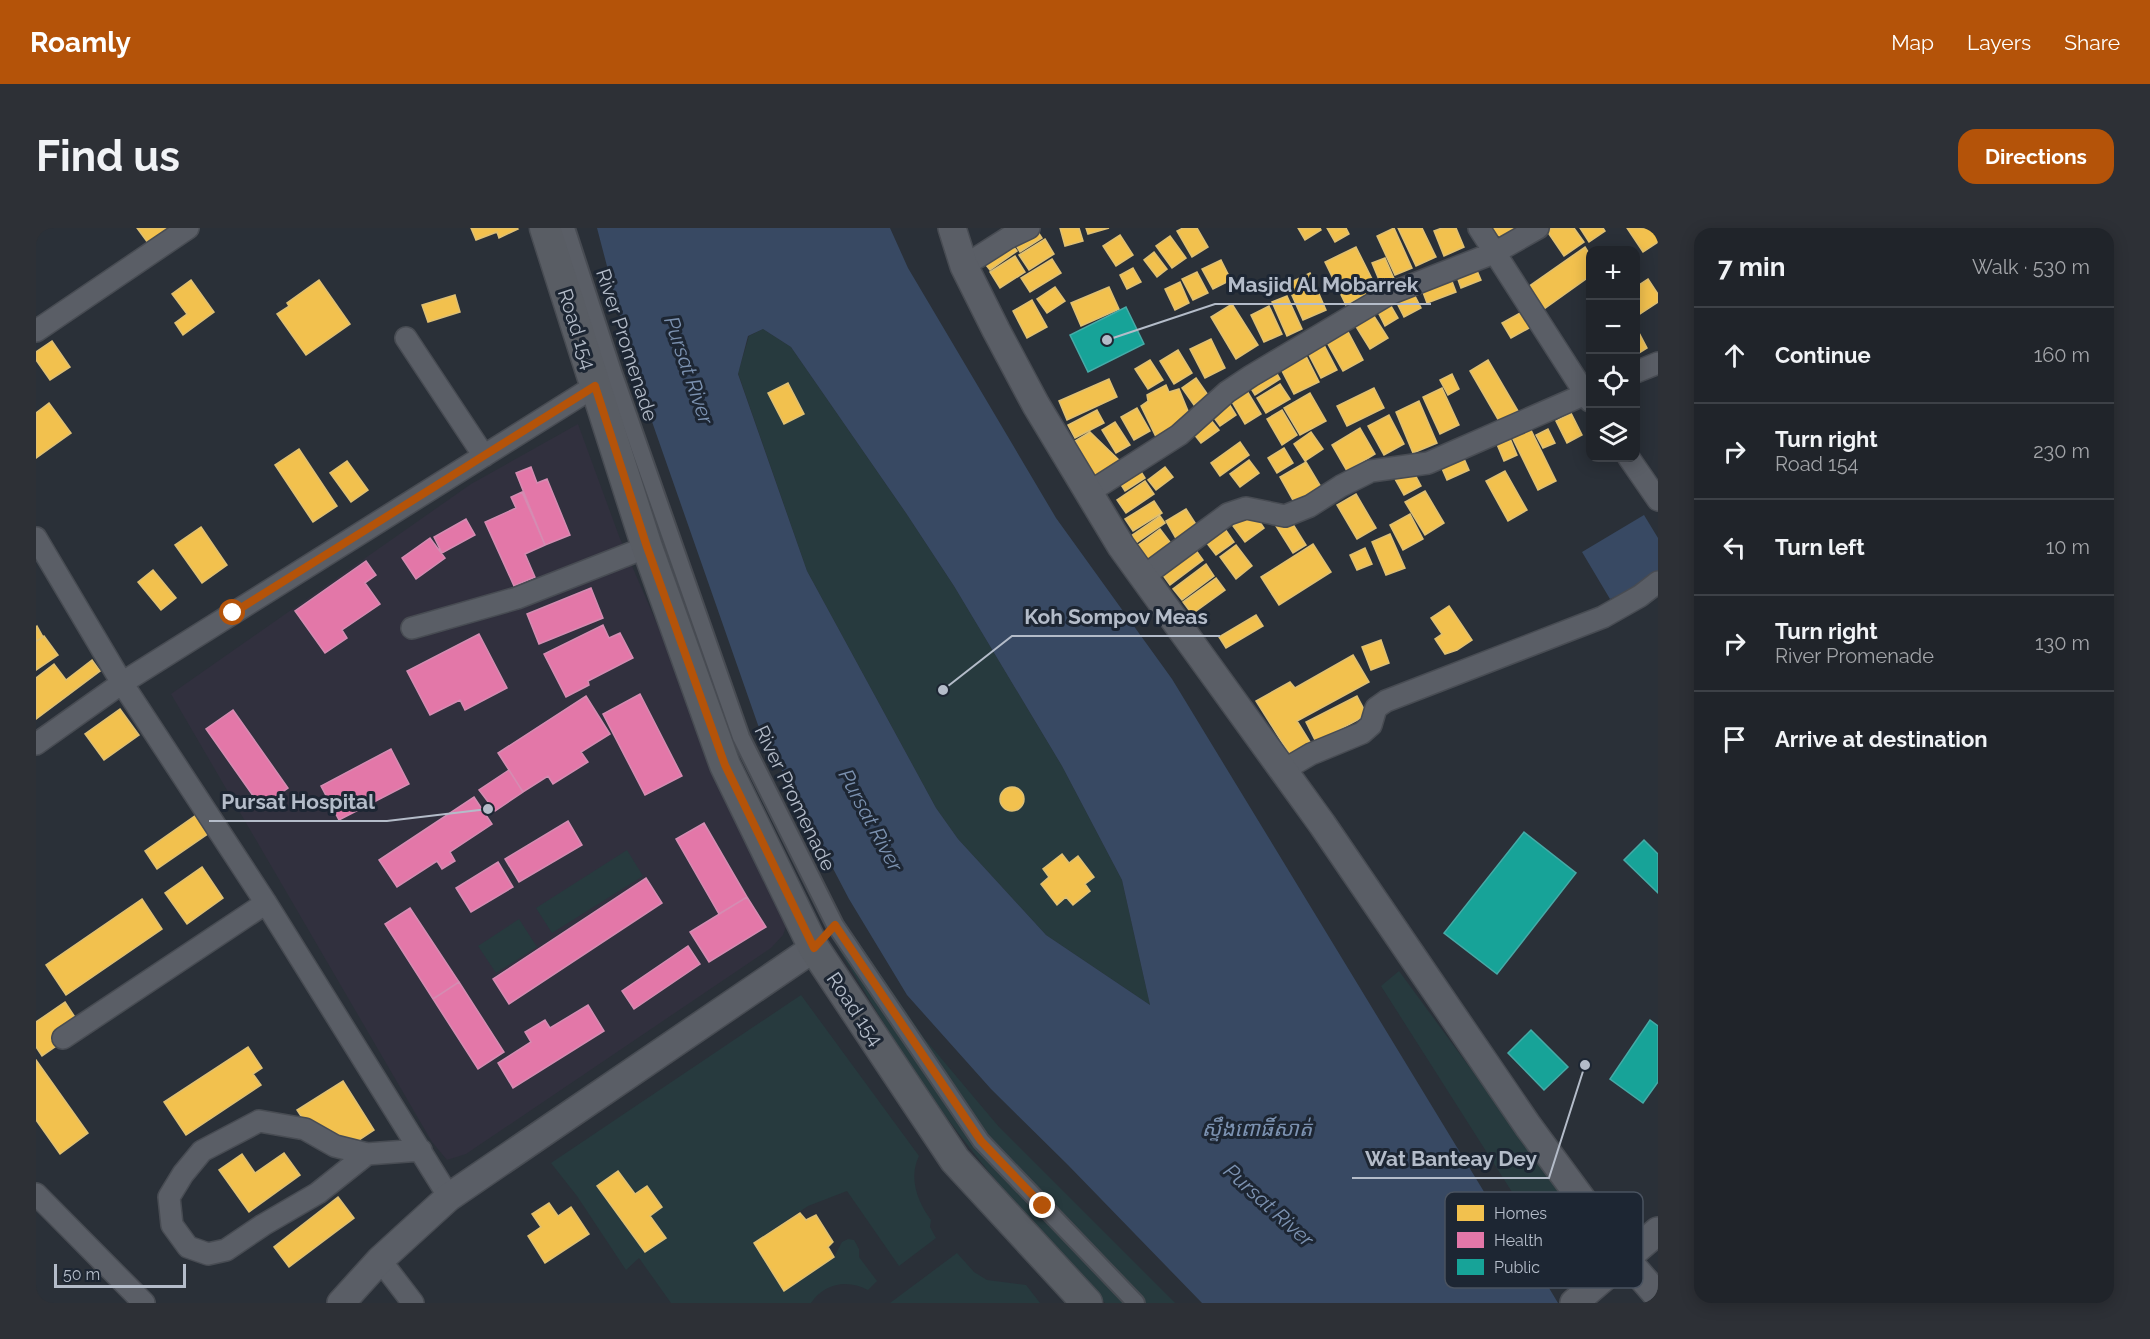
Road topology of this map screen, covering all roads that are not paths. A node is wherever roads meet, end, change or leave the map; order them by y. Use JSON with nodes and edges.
{"nodes":[{"id":1,"x":188,"y":228,"type":"edge"},
{"id":2,"x":545,"y":228,"type":"edge"},
{"id":3,"x":566,"y":228,"type":"edge"},
{"id":4,"x":952,"y":228,"type":"edge"},
{"id":5,"x":1029,"y":228,"type":"edge"},
{"id":6,"x":1479,"y":228,"type":"edge"},
{"id":7,"x":1538,"y":228,"type":"edge"},
{"id":8,"x":1496,"y":252,"type":"junction"},
{"id":9,"x":964,"y":266,"type":"junction"},
{"id":10,"x":36,"y":331,"type":"edge"},
{"id":11,"x":406,"y":338,"type":"dead end"},
{"id":12,"x":1658,"y":363,"type":"edge"},
{"id":13,"x":1640,"y":370,"type":"edge"},
{"id":14,"x":595,"y":386,"type":"junction"},
{"id":15,"x":1586,"y":391,"type":"edge"},
{"id":16,"x":1586,"y":397,"type":"edge"},
{"id":17,"x":484,"y":456,"type":"junction"},
{"id":18,"x":1632,"y":462,"type":"edge"},
{"id":19,"x":1088,"y":493,"type":"junction"},
{"id":20,"x":1658,"y":500,"type":"edge"},
{"id":21,"x":36,"y":538,"type":"edge"},
{"id":22,"x":647,"y":547,"type":"junction"},
{"id":23,"x":1144,"y":576,"type":"junction"},
{"id":24,"x":1658,"y":582,"type":"edge"},
{"id":25,"x":412,"y":628,"type":"dead end"},
{"id":26,"x":122,"y":683,"type":"junction"},
{"id":27,"x":36,"y":744,"type":"edge"},
{"id":28,"x":1282,"y":771,"type":"junction"},
{"id":29,"x":266,"y":903,"type":"junction"},
{"id":30,"x":835,"y":925,"type":"junction"},
{"id":31,"x":814,"y":948,"type":"junction"},
{"id":32,"x":63,"y":1038,"type":"dead end"},
{"id":33,"x":421,"y":1150,"type":"junction"},
{"id":34,"x":367,"y":1154,"type":"junction"},
{"id":35,"x":1576,"y":1192,"type":"edge"},
{"id":36,"x":36,"y":1194,"type":"edge"},
{"id":37,"x":449,"y":1197,"type":"junction"},
{"id":38,"x":1658,"y":1231,"type":"edge"},
{"id":39,"x":1643,"y":1243,"type":"edge"},
{"id":40,"x":380,"y":1260,"type":"junction"},
{"id":41,"x":1643,"y":1279,"type":"edge"},
{"id":42,"x":1591,"y":1288,"type":"edge"},
{"id":43,"x":1658,"y":1296,"type":"edge"},
{"id":44,"x":1576,"y":1301,"type":"edge"},
{"id":45,"x":144,"y":1303,"type":"edge"},
{"id":46,"x":341,"y":1303,"type":"edge"},
{"id":47,"x":413,"y":1303,"type":"edge"},
{"id":48,"x":1087,"y":1303,"type":"edge"},
{"id":49,"x":1136,"y":1303,"type":"edge"}],
"edges":[{"from":1,"to":10,"type":"street"},
{"from":2,"to":14,"type":"main road","name":"Road 154"},
{"from":3,"to":30,"type":"street","name":"River Promenade"},
{"from":4,"to":9,"type":"street"},
{"from":5,"to":9,"type":"street"},
{"from":6,"to":8,"type":"street"},
{"from":7,"to":8,"type":"street"},
{"from":8,"to":15,"type":"street"},
{"from":8,"to":19,"type":"street"},
{"from":9,"to":19,"type":"street"},
{"from":11,"to":17,"type":"street"},
{"from":12,"to":13,"type":"street"},
{"from":14,"to":17,"type":"street"},
{"from":14,"to":22,"type":"main road","name":"Road 154"},
{"from":16,"to":23,"type":"street"},
{"from":17,"to":26,"type":"street"},
{"from":18,"to":20,"type":"street"},
{"from":19,"to":23,"type":"street"},
{"from":21,"to":26,"type":"street"},
{"from":22,"to":25,"type":"street"},
{"from":22,"to":31,"type":"main road","name":"Road 154"},
{"from":23,"to":28,"type":"street"},
{"from":24,"to":28,"type":"street"},
{"from":26,"to":27,"type":"street"},
{"from":26,"to":29,"type":"street"},
{"from":28,"to":35,"type":"street"},
{"from":29,"to":32,"type":"street"},
{"from":29,"to":33,"type":"street"},
{"from":30,"to":31,"type":"street"},
{"from":30,"to":49,"type":"street","name":"River Promenade"},
{"from":31,"to":37,"type":"street"},
{"from":31,"to":48,"type":"main road","name":"Road 154"},
{"from":33,"to":34,"type":"street"},
{"from":33,"to":37,"type":"street"},
{"from":34,"to":34,"type":"street"},
{"from":36,"to":45,"type":"street"},
{"from":37,"to":40,"type":"street"},
{"from":38,"to":39,"type":"street"},
{"from":40,"to":46,"type":"street"},
{"from":40,"to":47,"type":"street"},
{"from":41,"to":43,"type":"street"},
{"from":42,"to":44,"type":"street"}]}
